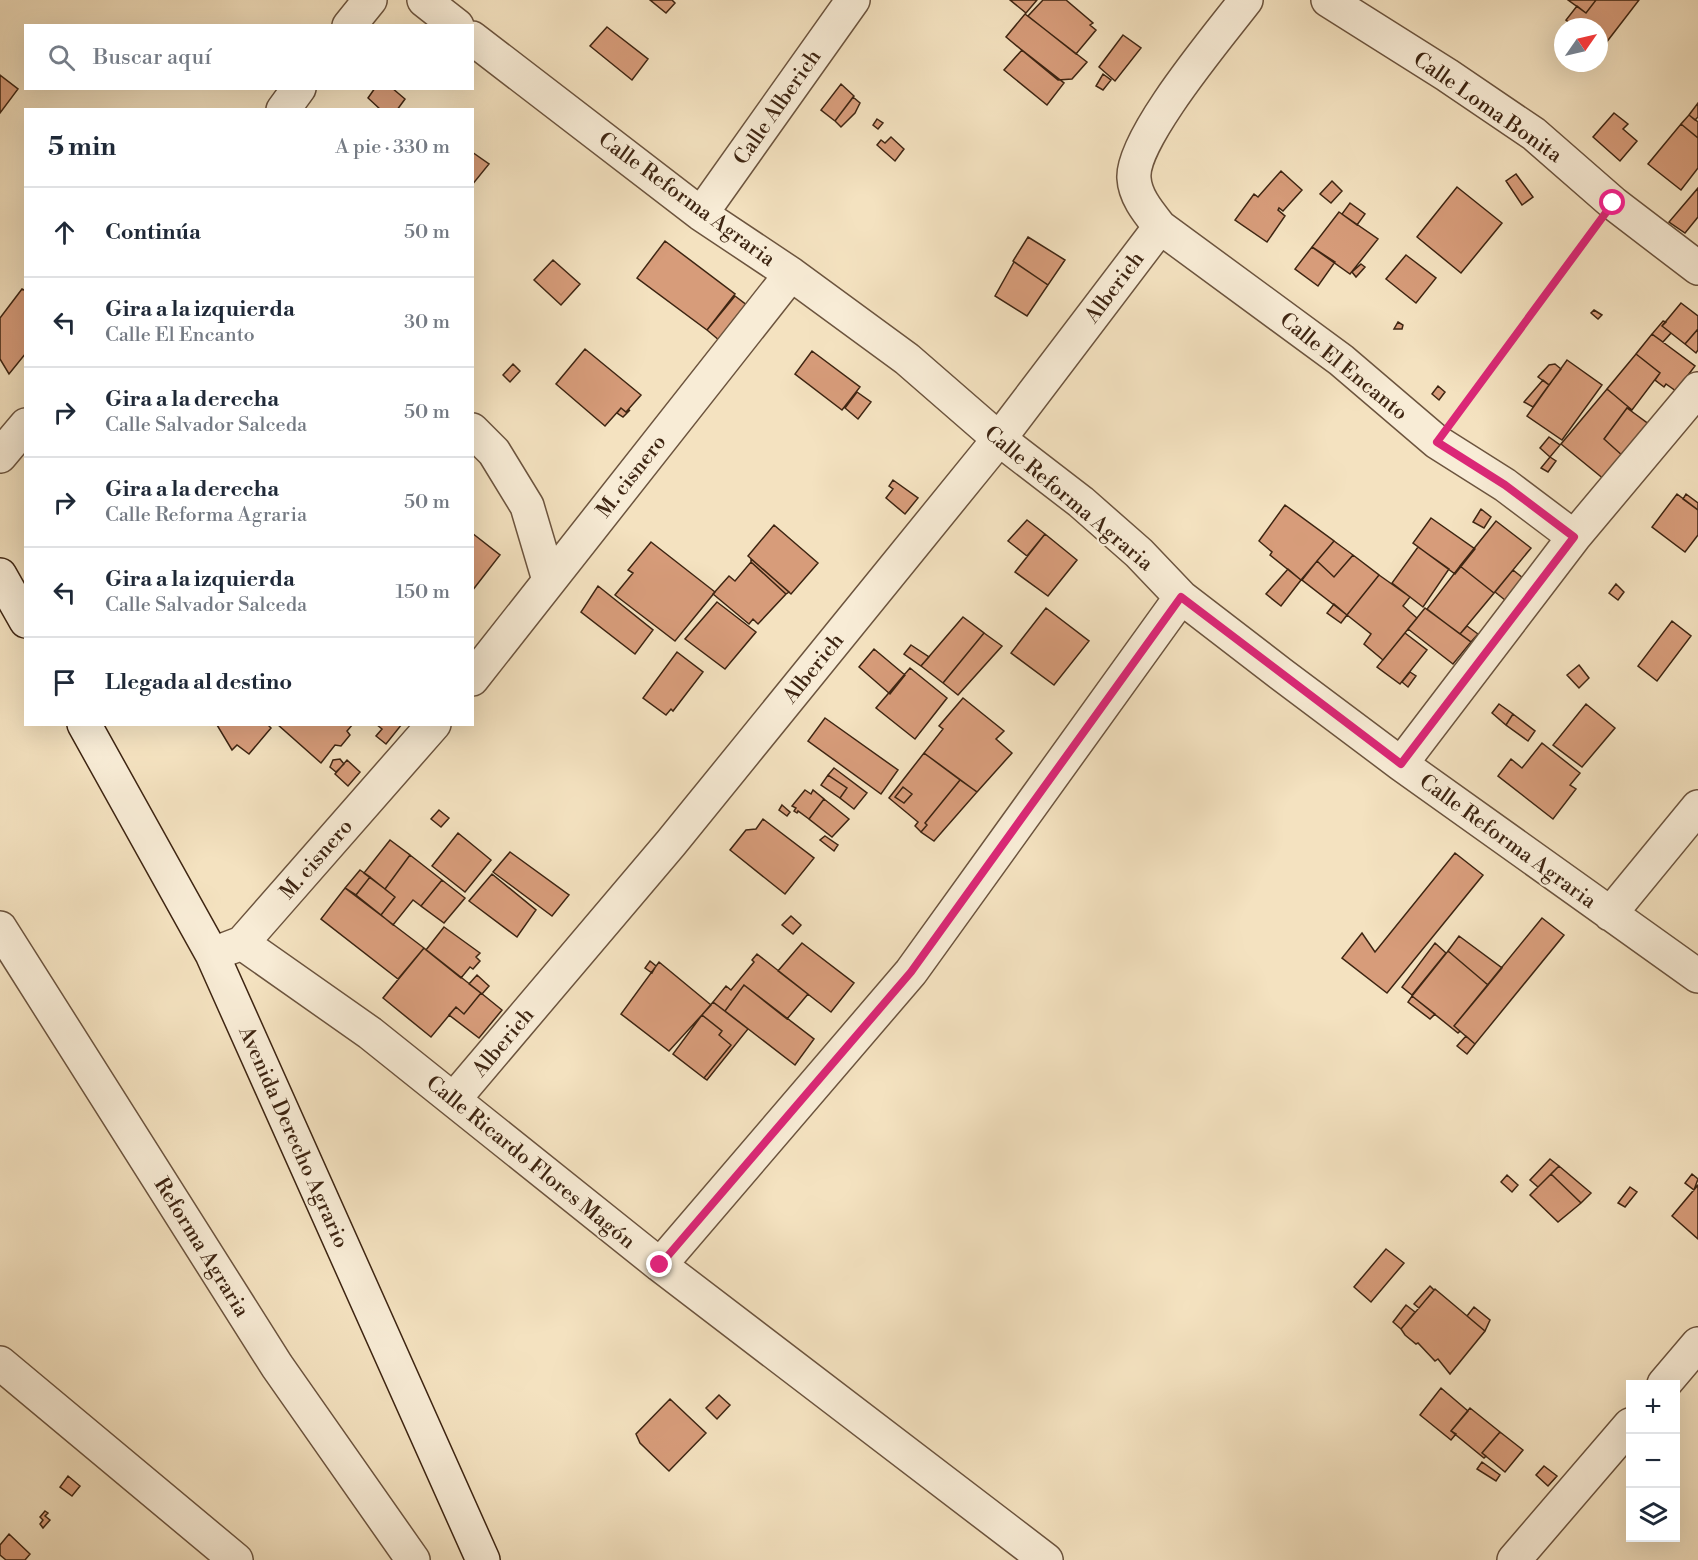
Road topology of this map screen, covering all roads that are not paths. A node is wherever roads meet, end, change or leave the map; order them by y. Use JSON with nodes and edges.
{"nodes":[{"id":1,"x":370,"y":0,"type":"edge"},
{"id":2,"x":424,"y":0,"type":"edge"},
{"id":3,"x":853,"y":0,"type":"edge"},
{"id":4,"x":1246,"y":0,"type":"edge"},
{"id":5,"x":1328,"y":0,"type":"edge"},
{"id":6,"x":352,"y":24,"type":"edge"},
{"id":7,"x":454,"y":24,"type":"edge"},
{"id":8,"x":474,"y":40,"type":"edge"},
{"id":9,"x":297,"y":90,"type":"edge"},
{"id":10,"x":284,"y":108,"type":"edge"},
{"id":11,"x":701,"y":214,"type":"junction"},
{"id":12,"x":1160,"y":227,"type":"junction"},
{"id":13,"x":1698,"y":268,"type":"edge"},
{"id":14,"x":791,"y":274,"type":"junction"},
{"id":15,"x":1698,"y":389,"type":"edge"},
{"id":16,"x":24,"y":427,"type":"edge"},
{"id":17,"x":474,"y":431,"type":"edge"},
{"id":18,"x":999,"y":439,"type":"junction"},
{"id":19,"x":0,"y":456,"type":"edge"},
{"id":20,"x":1574,"y":537,"type":"junction"},
{"id":21,"x":0,"y":575,"type":"edge"},
{"id":22,"x":549,"y":580,"type":"junction"},
{"id":23,"x":1181,"y":597,"type":"junction"},
{"id":24,"x":24,"y":617,"type":"edge"},
{"id":25,"x":474,"y":676,"type":"edge"},
{"id":26,"x":85,"y":726,"type":"edge"},
{"id":27,"x":432,"y":726,"type":"edge"},
{"id":28,"x":1401,"y":764,"type":"junction"},
{"id":29,"x":1698,"y":807,"type":"edge"},
{"id":30,"x":1610,"y":914,"type":"junction"},
{"id":31,"x":0,"y":928,"type":"edge"},
{"id":32,"x":227,"y":948,"type":"junction"},
{"id":33,"x":1698,"y":976,"type":"edge"},
{"id":34,"x":454,"y":1099,"type":"junction"},
{"id":35,"x":660,"y":1265,"type":"junction"},
{"id":36,"x":1698,"y":1344,"type":"edge"},
{"id":37,"x":0,"y":1363,"type":"edge"},
{"id":38,"x":1667,"y":1380,"type":"edge"},
{"id":39,"x":1626,"y":1430,"type":"edge"},
{"id":40,"x":478,"y":1556,"type":"edge"},
{"id":41,"x":236,"y":1560,"type":"edge"},
{"id":42,"x":413,"y":1560,"type":"edge"},
{"id":43,"x":1046,"y":1560,"type":"edge"},
{"id":44,"x":1514,"y":1560,"type":"edge"}],
"edges":[{"from":1,"to":6,"type":"street"},
{"from":2,"to":7,"type":"street"},
{"from":3,"to":11,"type":"street","name":"Calle Alberich"},
{"from":4,"to":12,"type":"street","name":"Calle El Encanto"},
{"from":5,"to":13,"type":"street","name":"Calle Loma Bonita"},
{"from":8,"to":11,"type":"street","name":"Calle Reforma Agraria"},
{"from":9,"to":10,"type":"street"},
{"from":11,"to":14,"type":"street","name":"Calle Reforma Agraria"},
{"from":12,"to":18,"type":"street","name":"Alberich"},
{"from":12,"to":20,"type":"street","name":"Calle El Encanto"},
{"from":14,"to":18,"type":"street","name":"Calle Reforma Agraria"},
{"from":14,"to":22,"type":"street","name":"M. cisnero"},
{"from":15,"to":20,"type":"street"},
{"from":16,"to":19,"type":"street"},
{"from":17,"to":22,"type":"street"},
{"from":18,"to":23,"type":"street","name":"Calle Reforma Agraria"},
{"from":18,"to":34,"type":"street","name":"Alberich"},
{"from":20,"to":28,"type":"street"},
{"from":21,"to":24,"type":"street"},
{"from":22,"to":25,"type":"street","name":"M. cisnero"},
{"from":23,"to":28,"type":"street","name":"Calle Reforma Agraria"},
{"from":23,"to":35,"type":"street"},
{"from":26,"to":32,"type":"street","name":"Avenida Derecho Agrario"},
{"from":27,"to":32,"type":"street","name":"M. cisnero"},
{"from":28,"to":30,"type":"street","name":"Calle Reforma Agraria"},
{"from":29,"to":30,"type":"street"},
{"from":30,"to":33,"type":"street","name":"Calle Reforma Agraria"},
{"from":31,"to":42,"type":"street","name":"Reforma Agraria"},
{"from":32,"to":34,"type":"street","name":"Calle Ricardo Flores Magón"},
{"from":32,"to":40,"type":"street","name":"Avenida Derecho Agrario"},
{"from":34,"to":35,"type":"street","name":"Calle Ricardo Flores Magón"},
{"from":35,"to":43,"type":"street","name":"Calle Ricardo Flores Magón"},
{"from":36,"to":38,"type":"street"},
{"from":37,"to":41,"type":"street"},
{"from":39,"to":44,"type":"street"}]}
